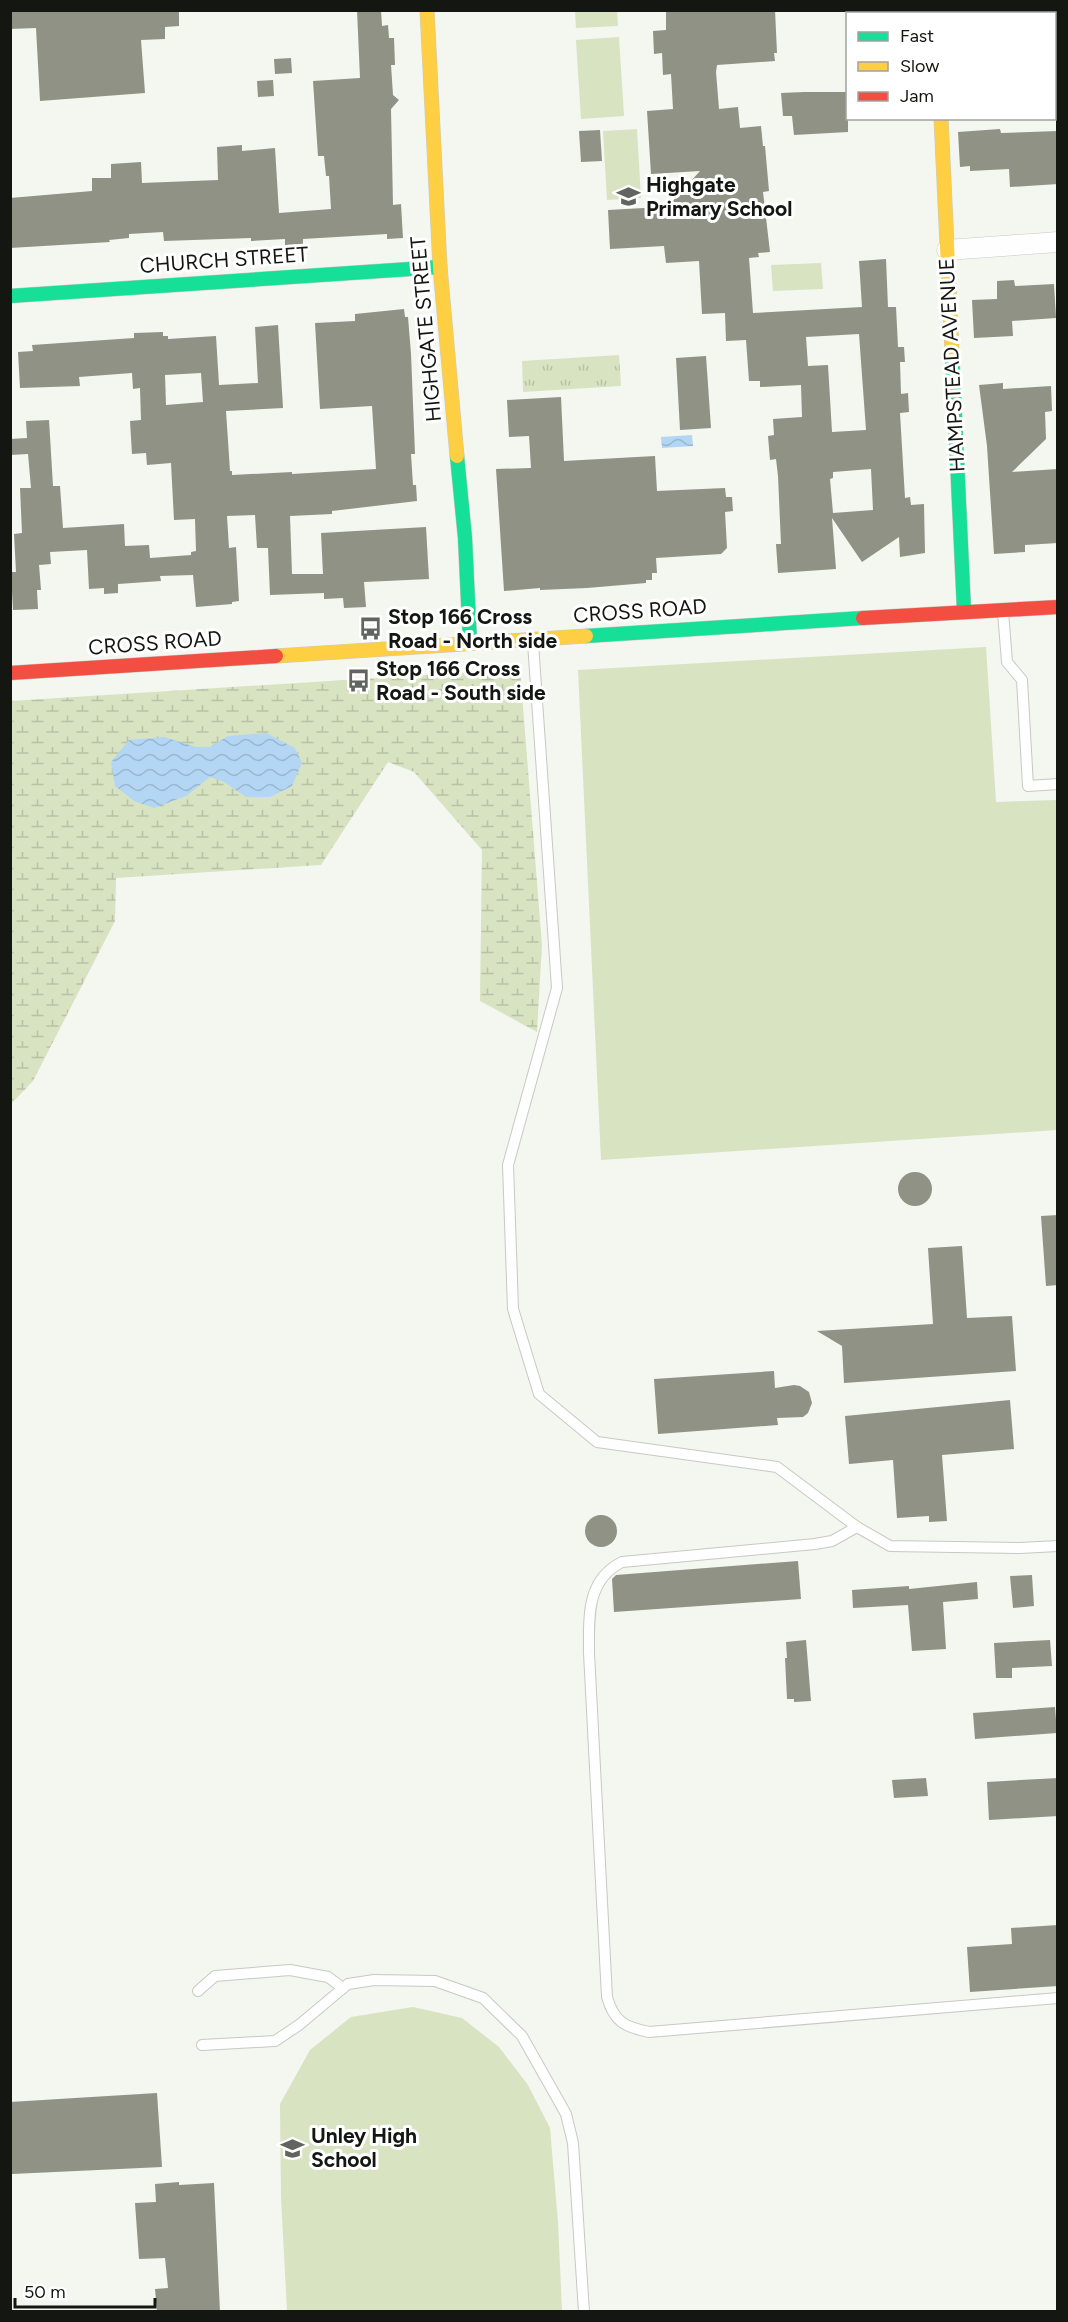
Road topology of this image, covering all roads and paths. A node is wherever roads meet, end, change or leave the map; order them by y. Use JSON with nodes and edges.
{"nodes":[{"id":1,"x":427,"y":10,"type":"edge"},
{"id":2,"x":940,"y":120,"type":"edge"},
{"id":3,"x":1058,"y":242,"type":"edge"},
{"id":4,"x":947,"y":250,"type":"junction"},
{"id":5,"x":440,"y":267,"type":"junction"},
{"id":6,"x":10,"y":296,"type":"edge"},
{"id":7,"x":1058,"y":607,"type":"edge"},
{"id":8,"x":1003,"y":609,"type":"junction"},
{"id":9,"x":964,"y":611,"type":"junction"},
{"id":10,"x":533,"y":639,"type":"junction"},
{"id":11,"x":470,"y":643,"type":"junction"},
{"id":12,"x":10,"y":673,"type":"edge"},
{"id":13,"x":1058,"y":784,"type":"edge"},
{"id":14,"x":857,"y":1527,"type":"junction"},
{"id":15,"x":1058,"y":1546,"type":"edge"},
{"id":16,"x":343,"y":1988,"type":"junction"},
{"id":17,"x":198,"y":1991,"type":"dead end"},
{"id":18,"x":1058,"y":1998,"type":"edge"},
{"id":19,"x":202,"y":2045,"type":"dead end"},
{"id":20,"x":584,"y":2312,"type":"edge"}],
"edges":[{"from":1,"to":5,"type":"main road","name":"HIGHGATE STREET"},
{"from":2,"to":4,"type":"main road","name":"HAMPSTEAD AVENUE"},
{"from":3,"to":4,"type":"street"},
{"from":4,"to":9,"type":"main road","name":"HAMPSTEAD AVENUE"},
{"from":5,"to":6,"type":"main road","name":"CHURCH STREET"},
{"from":5,"to":11,"type":"main road","name":"HIGHGATE STREET"},
{"from":7,"to":8,"type":"main road","name":"CROSS ROAD"},
{"from":8,"to":9,"type":"main road","name":"CROSS ROAD"},
{"from":8,"to":13,"type":"lane"},
{"from":9,"to":10,"type":"main road","name":"CROSS ROAD"},
{"from":10,"to":11,"type":"main road","name":"CROSS ROAD"},
{"from":10,"to":14,"type":"lane"},
{"from":11,"to":12,"type":"main road","name":"CROSS ROAD"},
{"from":14,"to":15,"type":"lane"},
{"from":14,"to":18,"type":"lane"},
{"from":16,"to":17,"type":"lane"},
{"from":16,"to":19,"type":"lane"},
{"from":16,"to":20,"type":"lane"}]}
